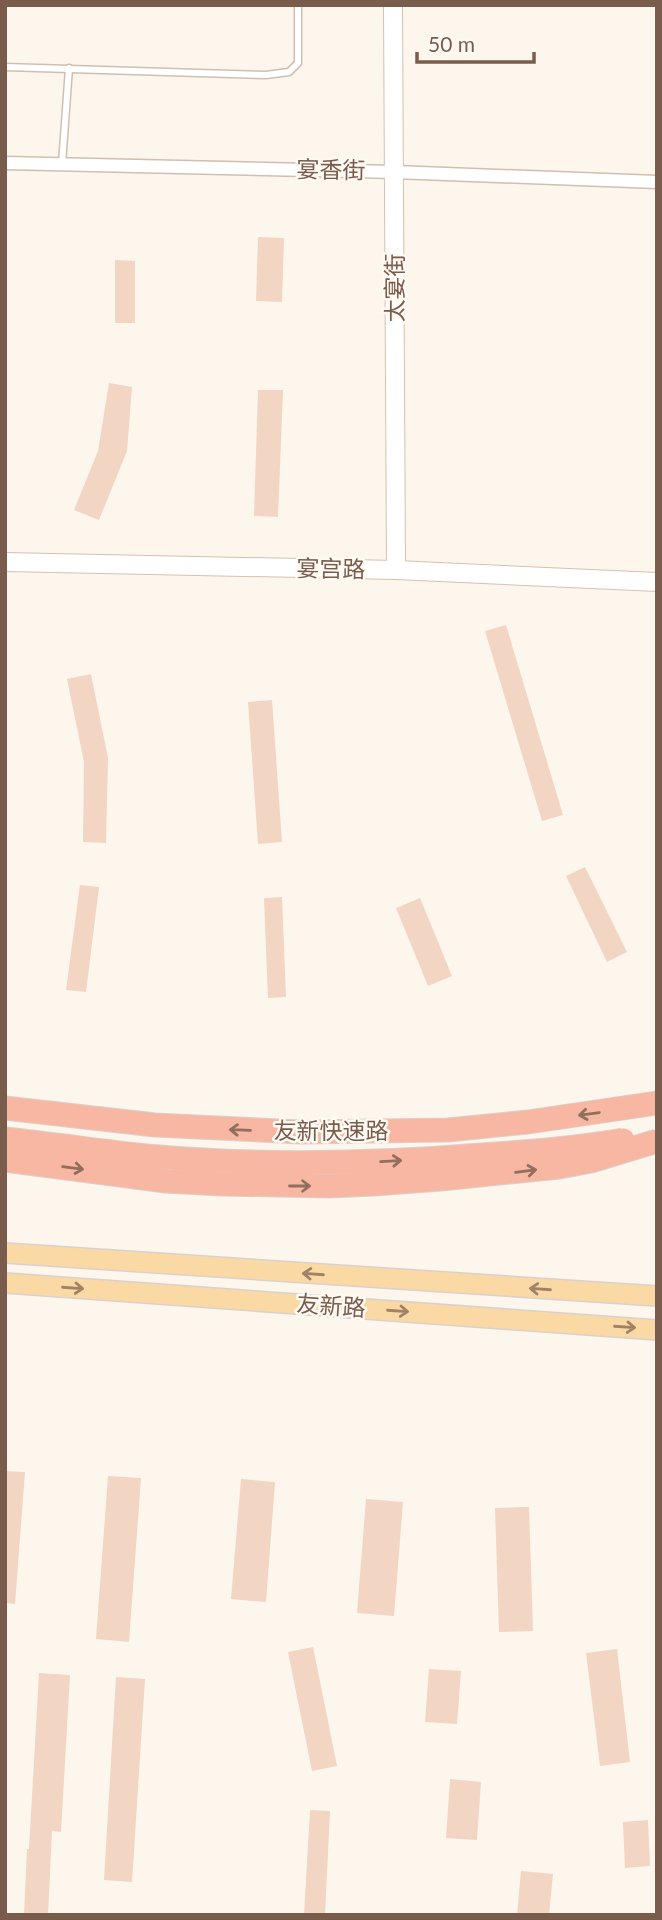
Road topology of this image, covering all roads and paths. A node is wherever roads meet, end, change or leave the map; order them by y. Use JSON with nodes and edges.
{"nodes":[{"id":1,"x":298,"y":5,"type":"edge"},
{"id":2,"x":393,"y":5,"type":"edge"},
{"id":3,"x":5,"y":67,"type":"edge"},
{"id":4,"x":69,"y":68,"type":"junction"},
{"id":5,"x":5,"y":163,"type":"edge"},
{"id":6,"x":62,"y":164,"type":"junction"},
{"id":7,"x":394,"y":172,"type":"junction"},
{"id":8,"x":657,"y":182,"type":"edge"},
{"id":9,"x":5,"y":562,"type":"edge"},
{"id":10,"x":396,"y":570,"type":"junction"},
{"id":11,"x":657,"y":582,"type":"edge"},
{"id":12,"x":657,"y":1103,"type":"edge"},
{"id":13,"x":5,"y":1108,"type":"edge"},
{"id":14,"x":657,"y":1133,"type":"edge"},
{"id":15,"x":5,"y":1139,"type":"edge"},
{"id":16,"x":657,"y":1141,"type":"edge"},
{"id":17,"x":5,"y":1160,"type":"edge"},
{"id":18,"x":5,"y":1253,"type":"edge"},
{"id":19,"x":5,"y":1283,"type":"edge"},
{"id":20,"x":657,"y":1296,"type":"edge"},
{"id":21,"x":657,"y":1329,"type":"edge"}],
"edges":[{"from":1,"to":4,"type":"lane"},
{"from":2,"to":7,"type":"street","name":"太宴街"},
{"from":3,"to":4,"type":"lane"},
{"from":4,"to":6,"type":"lane"},
{"from":5,"to":6,"type":"street","name":"宴香街"},
{"from":6,"to":7,"type":"street","name":"宴香街"},
{"from":7,"to":8,"type":"street","name":"宴香街"},
{"from":7,"to":10,"type":"street","name":"太宴街"},
{"from":9,"to":10,"type":"street","name":"宴宫路"},
{"from":10,"to":11,"type":"street","name":"宴宫路"},
{"from":12,"to":13,"type":"highway","name":"友新快速路","one_way":true,"bridge":true},
{"from":15,"to":14,"type":"highway","name":"友新快速路","one_way":true,"bridge":true},
{"from":17,"to":16,"type":"highway","one_way":true,"bridge":true},
{"from":20,"to":18,"type":"main road","name":"友新路","one_way":true},
{"from":19,"to":21,"type":"main road","name":"友新路","one_way":true}]}
